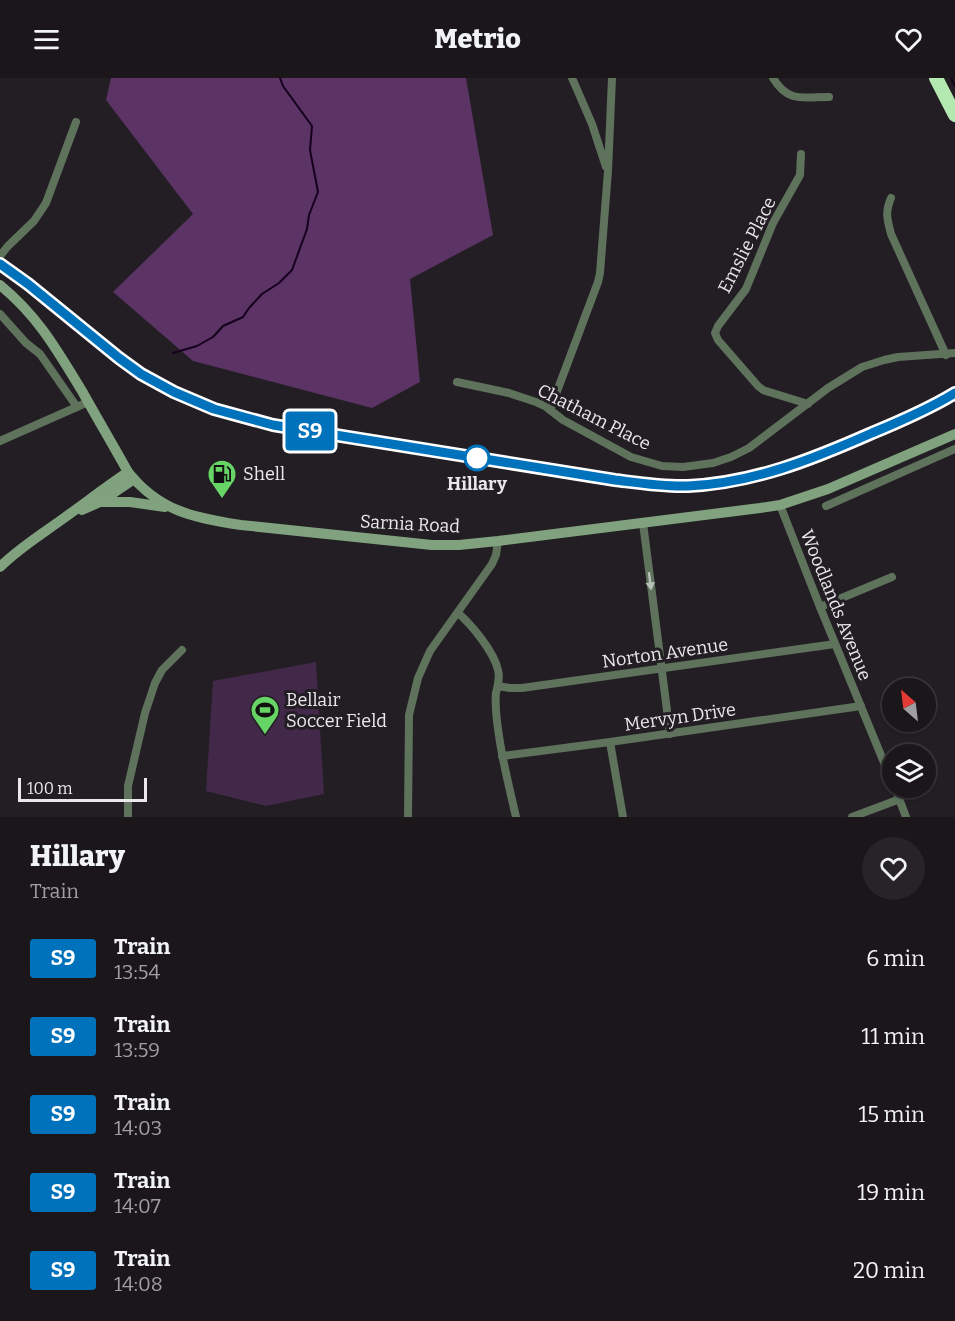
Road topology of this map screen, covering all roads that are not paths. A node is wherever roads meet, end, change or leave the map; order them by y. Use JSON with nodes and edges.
{"nodes":[{"id":1,"x":572,"y":78,"type":"edge"},
{"id":2,"x":612,"y":78,"type":"edge"},
{"id":3,"x":773,"y":78,"type":"edge"},
{"id":4,"x":936,"y":78,"type":"edge"},
{"id":5,"x":829,"y":97,"type":"dead end"},
{"id":6,"x":955,"y":115,"type":"edge"},
{"id":7,"x":76,"y":122,"type":"dead end"},
{"id":8,"x":801,"y":154,"type":"dead end"},
{"id":9,"x":608,"y":171,"type":"junction"},
{"id":10,"x":891,"y":198,"type":"dead end"},
{"id":11,"x":0,"y":256,"type":"edge"},
{"id":12,"x":0,"y":285,"type":"edge"},
{"id":13,"x":0,"y":314,"type":"edge"},
{"id":14,"x":955,"y":353,"type":"edge"},
{"id":15,"x":946,"y":355,"type":"junction"},
{"id":16,"x":457,"y":382,"type":"dead end"},
{"id":17,"x":88,"y":402,"type":"junction"},
{"id":18,"x":808,"y":404,"type":"junction"},
{"id":19,"x":77,"y":407,"type":"junction"},
{"id":20,"x":550,"y":410,"type":"junction"},
{"id":21,"x":955,"y":434,"type":"edge"},
{"id":22,"x":0,"y":441,"type":"edge"},
{"id":23,"x":955,"y":449,"type":"edge"},
{"id":24,"x":870,"y":471,"type":"junction"},
{"id":25,"x":131,"y":475,"type":"junction"},
{"id":26,"x":876,"y":484,"type":"junction"},
{"id":27,"x":100,"y":501,"type":"junction"},
{"id":28,"x":780,"y":505,"type":"junction"},
{"id":29,"x":826,"y":506,"type":"dead end"},
{"id":30,"x":174,"y":509,"type":"junction"},
{"id":31,"x":63,"y":519,"type":"junction"},
{"id":32,"x":643,"y":523,"type":"junction"},
{"id":33,"x":498,"y":541,"type":"junction"},
{"id":34,"x":0,"y":567,"type":"edge"},
{"id":35,"x":892,"y":577,"type":"dead end"},
{"id":36,"x":820,"y":607,"type":"junction"},
{"id":37,"x":458,"y":613,"type":"junction"},
{"id":38,"x":835,"y":644,"type":"junction"},
{"id":39,"x":182,"y":650,"type":"dead end"},
{"id":40,"x":662,"y":669,"type":"junction"},
{"id":41,"x":498,"y":686,"type":"junction"},
{"id":42,"x":861,"y":706,"type":"junction"},
{"id":43,"x":670,"y":734,"type":"junction"},
{"id":44,"x":610,"y":742,"type":"junction"},
{"id":45,"x":502,"y":756,"type":"junction"},
{"id":46,"x":882,"y":757,"type":"edge"},
{"id":47,"x":900,"y":800,"type":"joint"},
{"id":48,"x":128,"y":817,"type":"edge"},
{"id":49,"x":408,"y":817,"type":"edge"},
{"id":50,"x":516,"y":817,"type":"edge"},
{"id":51,"x":623,"y":817,"type":"edge"},
{"id":52,"x":852,"y":817,"type":"edge"},
{"id":53,"x":907,"y":817,"type":"edge"}],
"edges":[{"from":1,"to":9,"type":"street"},
{"from":2,"to":9,"type":"street"},
{"from":3,"to":5,"type":"street"},
{"from":4,"to":6,"type":"highway"},
{"from":7,"to":11,"type":"street"},
{"from":8,"to":18,"type":"street","name":"Emslie Place"},
{"from":9,"to":20,"type":"street"},
{"from":10,"to":15,"type":"street"},
{"from":12,"to":17,"type":"main road","name":"Sarnia Road"},
{"from":13,"to":19,"type":"street"},
{"from":14,"to":15,"type":"street","name":"Chatham Place"},
{"from":15,"to":18,"type":"street","name":"Chatham Place"},
{"from":16,"to":20,"type":"street","name":"Chatham Place"},
{"from":17,"to":19,"type":"street"},
{"from":17,"to":25,"type":"main road","name":"Sarnia Road"},
{"from":18,"to":20,"type":"street","name":"Chatham Place"},
{"from":19,"to":22,"type":"street"},
{"from":21,"to":24,"type":"main road","name":"Sarnia Road"},
{"from":23,"to":26,"type":"street"},
{"from":24,"to":26,"type":"street"},
{"from":24,"to":28,"type":"main road","name":"Sarnia Road"},
{"from":25,"to":27,"type":"main road"},
{"from":25,"to":30,"type":"main road","name":"Sarnia Road"},
{"from":25,"to":31,"type":"main road"},
{"from":26,"to":29,"type":"street"},
{"from":27,"to":30,"type":"main road"},
{"from":27,"to":31,"type":"main road"},
{"from":28,"to":32,"type":"main road","name":"Sarnia Road"},
{"from":28,"to":36,"type":"street","name":"Woodlands Avenue"},
{"from":30,"to":33,"type":"main road","name":"Sarnia Road"},
{"from":31,"to":34,"type":"main road"},
{"from":32,"to":33,"type":"main road","name":"Sarnia Road"},
{"from":32,"to":40,"type":"street","one_way":true},
{"from":33,"to":37,"type":"street"},
{"from":35,"to":36,"type":"street"},
{"from":36,"to":38,"type":"street","name":"Woodlands Avenue"},
{"from":37,"to":41,"type":"street"},
{"from":37,"to":49,"type":"street"},
{"from":38,"to":40,"type":"street","name":"Norton Avenue"},
{"from":38,"to":42,"type":"street","name":"Woodlands Avenue"},
{"from":39,"to":48,"type":"street"},
{"from":40,"to":41,"type":"street","name":"Norton Avenue"},
{"from":40,"to":43,"type":"street"},
{"from":41,"to":45,"type":"street"},
{"from":42,"to":43,"type":"street","name":"Mervyn Drive"},
{"from":42,"to":46,"type":"street","name":"Woodlands Avenue"},
{"from":43,"to":44,"type":"street","name":"Mervyn Drive"},
{"from":44,"to":45,"type":"street","name":"Mervyn Drive"},
{"from":44,"to":51,"type":"street"},
{"from":45,"to":50,"type":"street"},
{"from":47,"to":52,"type":"street"},
{"from":47,"to":53,"type":"street"}]}
